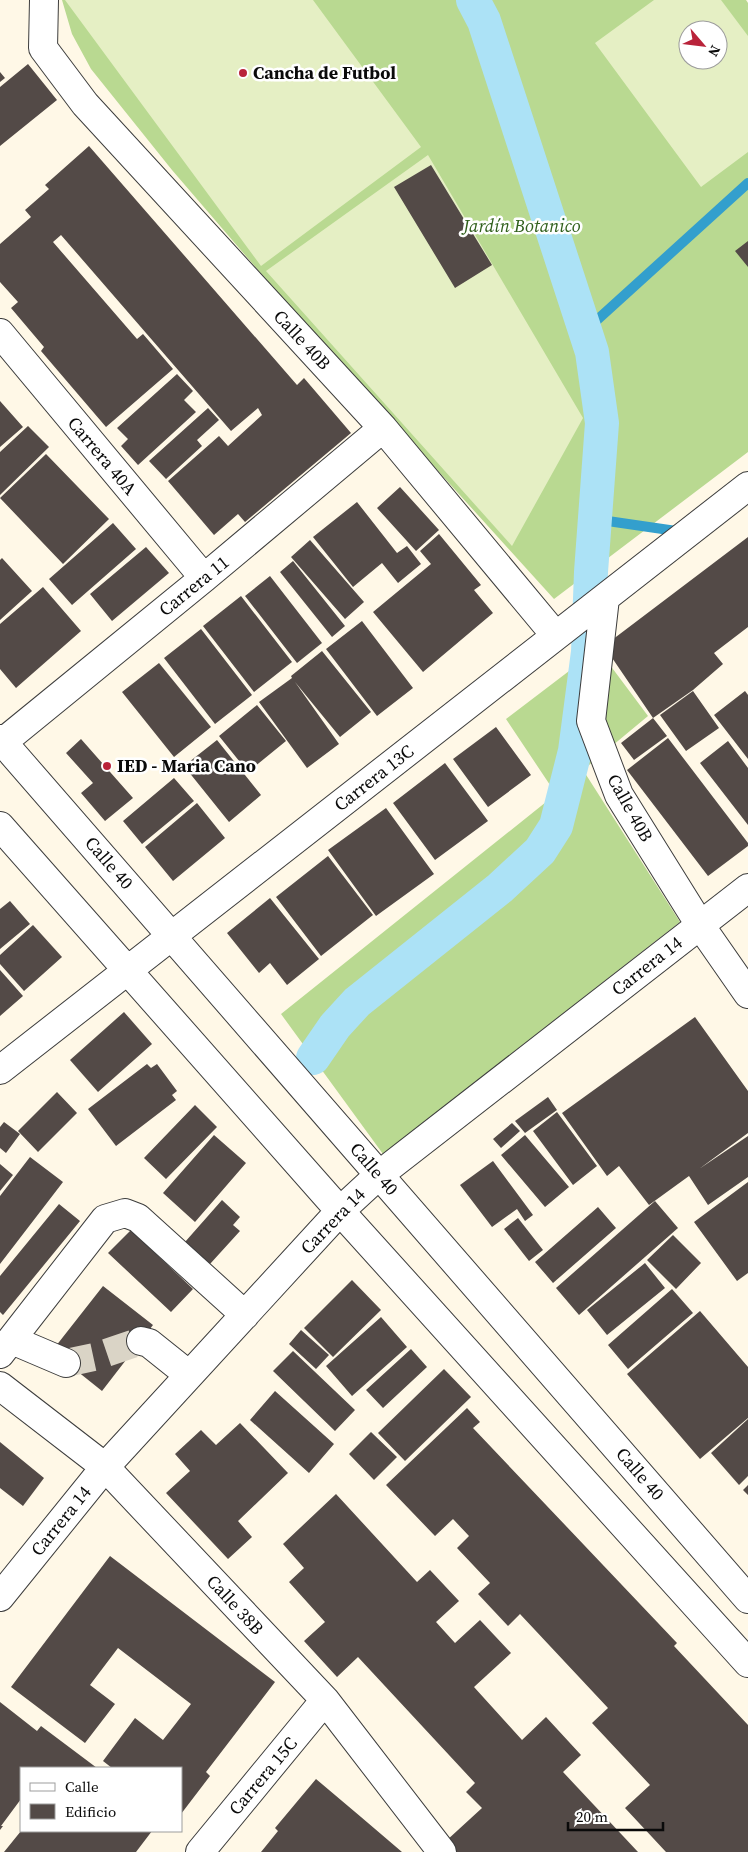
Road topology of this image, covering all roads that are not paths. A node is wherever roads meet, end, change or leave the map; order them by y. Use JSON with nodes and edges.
{"nodes":[{"id":1,"x":44,"y":0,"type":"edge"},
{"id":2,"x":0,"y":333,"type":"edge"},
{"id":3,"x":383,"y":428,"type":"junction"},
{"id":4,"x":748,"y":486,"type":"edge"},
{"id":5,"x":204,"y":578,"type":"junction"},
{"id":6,"x":601,"y":601,"type":"junction"},
{"id":7,"x":563,"y":631,"type":"junction"},
{"id":8,"x":2,"y":740,"type":"edge"},
{"id":9,"x":0,"y":826,"type":"edge"},
{"id":10,"x":748,"y":888,"type":"edge"},
{"id":11,"x":700,"y":925,"type":"junction"},
{"id":12,"x":173,"y":936,"type":"junction"},
{"id":13,"x":127,"y":971,"type":"junction"},
{"id":14,"x":748,"y":994,"type":"edge"},
{"id":15,"x":0,"y":1070,"type":"edge"},
{"id":16,"x":379,"y":1175,"type":"junction"},
{"id":17,"x":340,"y":1211,"type":"junction"},
{"id":18,"x":245,"y":1315,"type":"junction"},
{"id":19,"x":141,"y":1341,"type":"dead end"},
{"id":20,"x":6,"y":1347,"type":"edge"},
{"id":21,"x":66,"y":1362,"type":"tunnel mouth"},
{"id":22,"x":189,"y":1375,"type":"junction"},
{"id":23,"x":0,"y":1386,"type":"edge"},
{"id":24,"x":105,"y":1467,"type":"junction"},
{"id":25,"x":0,"y":1597,"type":"edge"},
{"id":26,"x":748,"y":1599,"type":"edge"},
{"id":27,"x":748,"y":1663,"type":"edge"},
{"id":28,"x":325,"y":1700,"type":"junction"},
{"id":29,"x":200,"y":1852,"type":"edge"},
{"id":30,"x":442,"y":1852,"type":"edge"}],
"edges":[{"from":1,"to":3,"type":"street","name":"Calle 40B"},
{"from":2,"to":5,"type":"street","name":"Carrera 40A"},
{"from":3,"to":5,"type":"street","name":"Carrera 11"},
{"from":3,"to":7,"type":"street","name":"Calle 40B"},
{"from":4,"to":6,"type":"street","name":"Carrera 13C"},
{"from":5,"to":8,"type":"street","name":"Carrera 11"},
{"from":6,"to":7,"type":"street","name":"Carrera 13C"},
{"from":6,"to":11,"type":"street","name":"Calle 40B"},
{"from":7,"to":12,"type":"street","name":"Carrera 13C"},
{"from":8,"to":12,"type":"street","name":"Calle 40"},
{"from":9,"to":13,"type":"street"},
{"from":10,"to":11,"type":"street","name":"Carrera 14"},
{"from":11,"to":14,"type":"street","name":"Calle 40B"},
{"from":11,"to":16,"type":"street","name":"Carrera 14"},
{"from":12,"to":13,"type":"street","name":"Carrera 13C"},
{"from":12,"to":16,"type":"street","name":"Calle 40"},
{"from":13,"to":15,"type":"street","name":"Carrera 13C"},
{"from":13,"to":17,"type":"street"},
{"from":16,"to":17,"type":"street","name":"Carrera 14"},
{"from":16,"to":26,"type":"street","name":"Calle 40"},
{"from":17,"to":18,"type":"street","name":"Carrera 14"},
{"from":17,"to":27,"type":"street"},
{"from":18,"to":20,"type":"street"},
{"from":18,"to":22,"type":"street","name":"Carrera 14"},
{"from":19,"to":22,"type":"street"},
{"from":20,"to":21,"type":"street"},
{"from":22,"to":24,"type":"street","name":"Carrera 14"},
{"from":23,"to":24,"type":"street","name":"Calle 38B"},
{"from":24,"to":25,"type":"street","name":"Carrera 14"},
{"from":24,"to":28,"type":"street","name":"Calle 38B"},
{"from":28,"to":29,"type":"street","name":"Carrera 15C"},
{"from":28,"to":30,"type":"street","name":"Calle 38B"}]}
